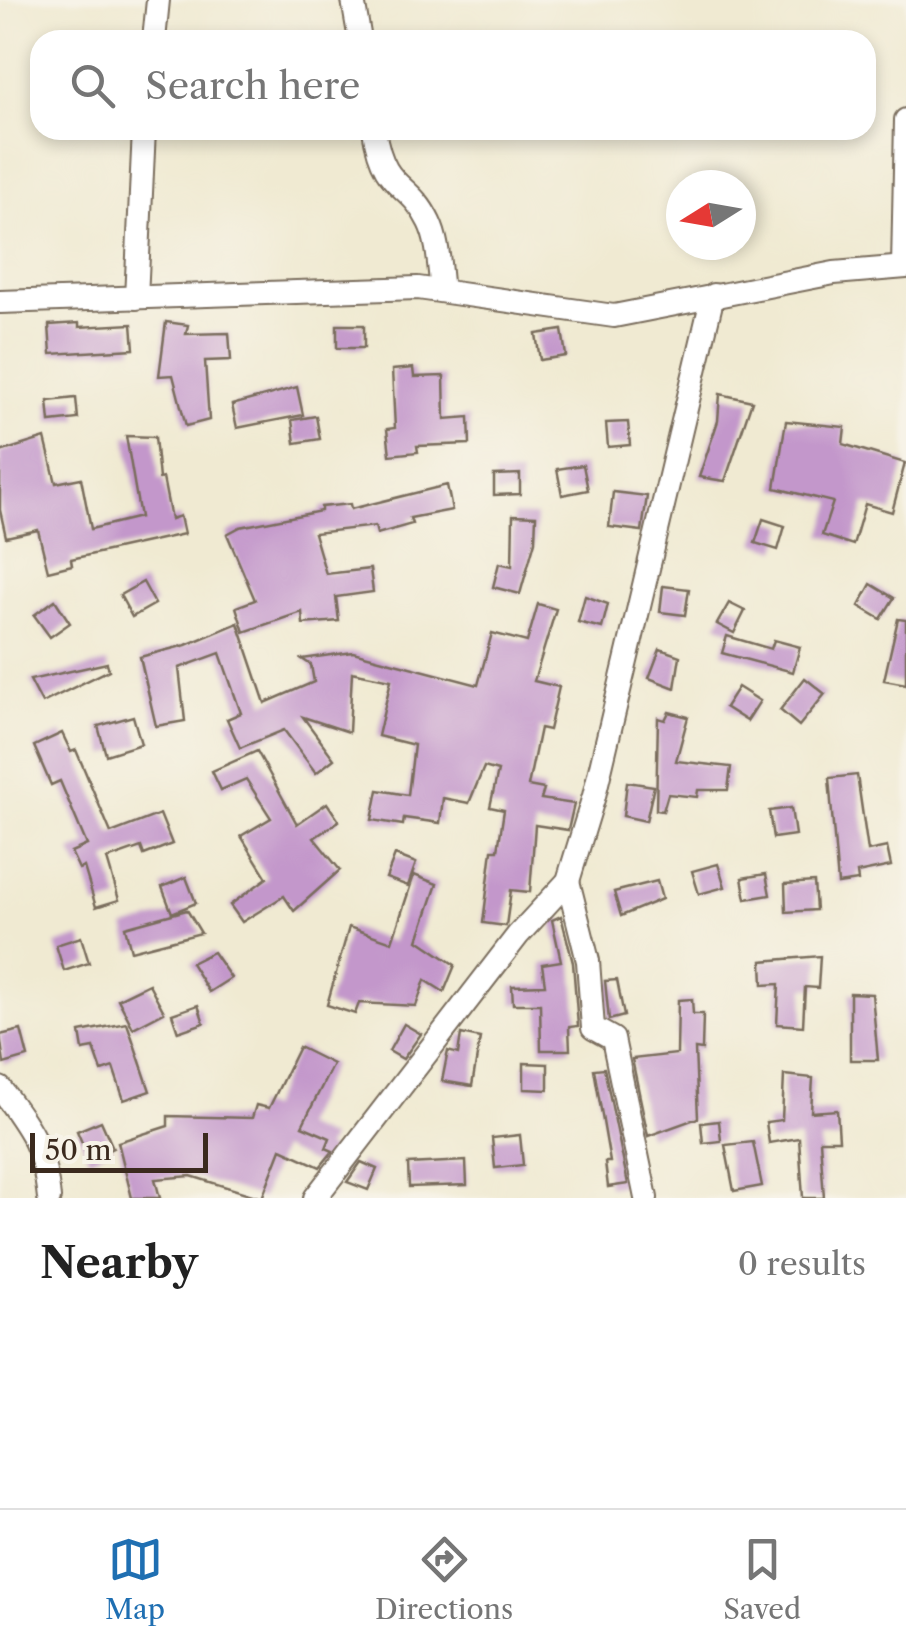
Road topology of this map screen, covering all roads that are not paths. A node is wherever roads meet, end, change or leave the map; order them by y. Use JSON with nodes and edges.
{"nodes":[{"id":1,"x":158,"y":0,"type":"edge"},
{"id":2,"x":353,"y":0,"type":"edge"},
{"id":3,"x":155,"y":30,"type":"edge"},
{"id":4,"x":358,"y":30,"type":"edge"},
{"id":5,"x":906,"y":120,"type":"edge"},
{"id":6,"x":144,"y":140,"type":"edge"},
{"id":7,"x":376,"y":140,"type":"edge"},
{"id":8,"x":904,"y":267,"type":"edge"},
{"id":9,"x":442,"y":291,"type":"junction"},
{"id":10,"x":713,"y":295,"type":"junction"},
{"id":11,"x":136,"y":298,"type":"junction"},
{"id":12,"x":0,"y":302,"type":"edge"},
{"id":13,"x":568,"y":880,"type":"junction"},
{"id":14,"x":0,"y":1088,"type":"edge"},
{"id":15,"x":49,"y":1198,"type":"edge"},
{"id":16,"x":314,"y":1198,"type":"edge"},
{"id":17,"x":646,"y":1198,"type":"edge"}],
"edges":[{"from":1,"to":3,"type":"street"},
{"from":2,"to":4,"type":"street"},
{"from":5,"to":8,"type":"street"},
{"from":6,"to":11,"type":"street"},
{"from":7,"to":9,"type":"street"},
{"from":8,"to":10,"type":"street"},
{"from":9,"to":10,"type":"street"},
{"from":9,"to":11,"type":"street"},
{"from":10,"to":13,"type":"street"},
{"from":11,"to":12,"type":"street"},
{"from":13,"to":16,"type":"street"},
{"from":13,"to":17,"type":"street"},
{"from":14,"to":15,"type":"street"}]}
